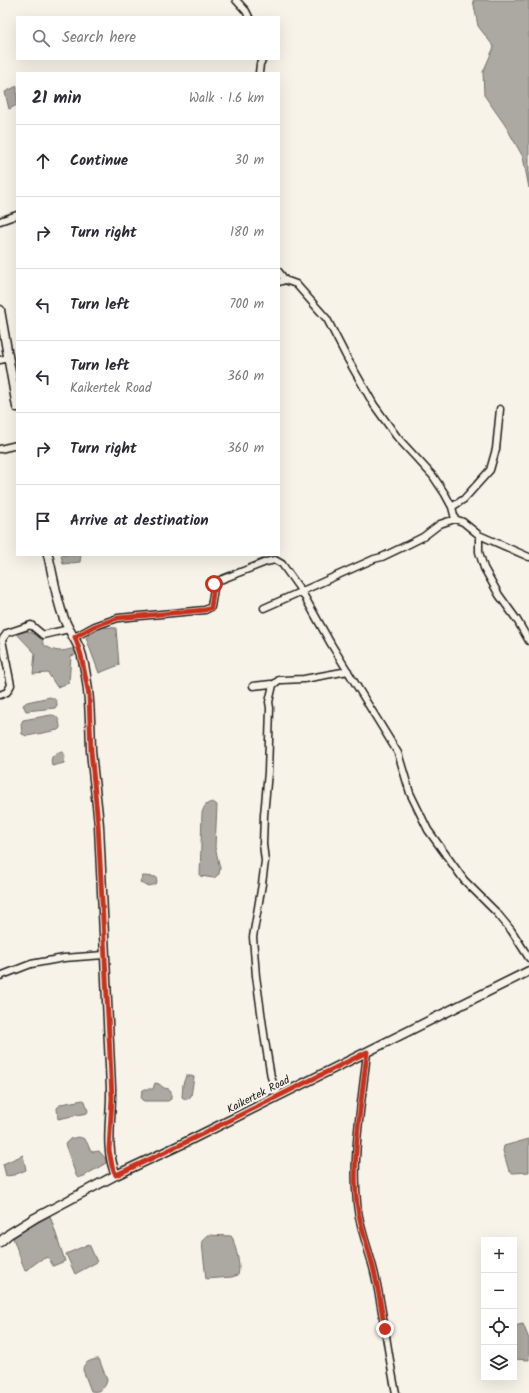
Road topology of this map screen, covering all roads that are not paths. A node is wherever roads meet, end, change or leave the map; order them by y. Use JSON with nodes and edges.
{"nodes":[{"id":1,"x":236,"y":0,"type":"edge"},
{"id":2,"x":248,"y":16,"type":"edge"},
{"id":3,"x":262,"y":60,"type":"edge"},
{"id":4,"x":259,"y":72,"type":"edge"},
{"id":5,"x":16,"y":215,"type":"edge"},
{"id":6,"x":0,"y":221,"type":"edge"},
{"id":7,"x":282,"y":281,"type":"edge"},
{"id":8,"x":0,"y":310,"type":"edge"},
{"id":9,"x":9,"y":358,"type":"junction"},
{"id":10,"x":0,"y":360,"type":"edge"},
{"id":11,"x":16,"y":401,"type":"edge"},
{"id":12,"x":500,"y":408,"type":"dead end"},
{"id":13,"x":16,"y":445,"type":"edge"},
{"id":14,"x":0,"y":449,"type":"edge"},
{"id":15,"x":452,"y":507,"type":"junction"},
{"id":16,"x":455,"y":519,"type":"junction"},
{"id":17,"x":479,"y":535,"type":"junction"},
{"id":18,"x":48,"y":556,"type":"edge"},
{"id":19,"x":529,"y":557,"type":"edge"},
{"id":20,"x":302,"y":592,"type":"junction"},
{"id":21,"x":264,"y":608,"type":"dead end"},
{"id":22,"x":68,"y":629,"type":"junction"},
{"id":23,"x":75,"y":637,"type":"junction"},
{"id":24,"x":529,"y":641,"type":"edge"},
{"id":25,"x":348,"y":671,"type":"junction"},
{"id":26,"x":272,"y":685,"type":"junction"},
{"id":27,"x":253,"y":686,"type":"dead end"},
{"id":28,"x":0,"y":695,"type":"edge"},
{"id":29,"x":104,"y":955,"type":"junction"},
{"id":30,"x":529,"y":958,"type":"edge"},
{"id":31,"x":529,"y":970,"type":"edge"},
{"id":32,"x":0,"y":976,"type":"edge"},
{"id":33,"x":367,"y":1052,"type":"junction"},
{"id":34,"x":278,"y":1096,"type":"junction"},
{"id":35,"x":116,"y":1175,"type":"junction"},
{"id":36,"x":0,"y":1242,"type":"edge"},
{"id":37,"x":396,"y":1393,"type":"edge"}],
"edges":[{"from":1,"to":2,"type":"street"},
{"from":3,"to":4,"type":"street"},
{"from":5,"to":6,"type":"street"},
{"from":7,"to":15,"type":"street"},
{"from":8,"to":9,"type":"main road"},
{"from":9,"to":10,"type":"street"},
{"from":9,"to":11,"type":"main road"},
{"from":12,"to":15,"type":"street"},
{"from":13,"to":14,"type":"street"},
{"from":15,"to":16,"type":"street"},
{"from":16,"to":17,"type":"street"},
{"from":16,"to":20,"type":"street"},
{"from":17,"to":19,"type":"street"},
{"from":17,"to":24,"type":"street"},
{"from":18,"to":22,"type":"main road"},
{"from":20,"to":21,"type":"street"},
{"from":20,"to":23,"type":"street"},
{"from":20,"to":25,"type":"street"},
{"from":22,"to":23,"type":"main road"},
{"from":22,"to":28,"type":"street"},
{"from":23,"to":29,"type":"main road"},
{"from":25,"to":26,"type":"street"},
{"from":25,"to":30,"type":"street"},
{"from":26,"to":27,"type":"street"},
{"from":26,"to":34,"type":"street"},
{"from":29,"to":32,"type":"street"},
{"from":29,"to":35,"type":"main road"},
{"from":31,"to":33,"type":"main road","name":"Kaikertek Road"},
{"from":33,"to":34,"type":"main road","name":"Kaikertek Road"},
{"from":33,"to":37,"type":"street"},
{"from":34,"to":35,"type":"main road","name":"Kaikertek Road"},
{"from":35,"to":36,"type":"main road","name":"Kaikertek Road"}]}
